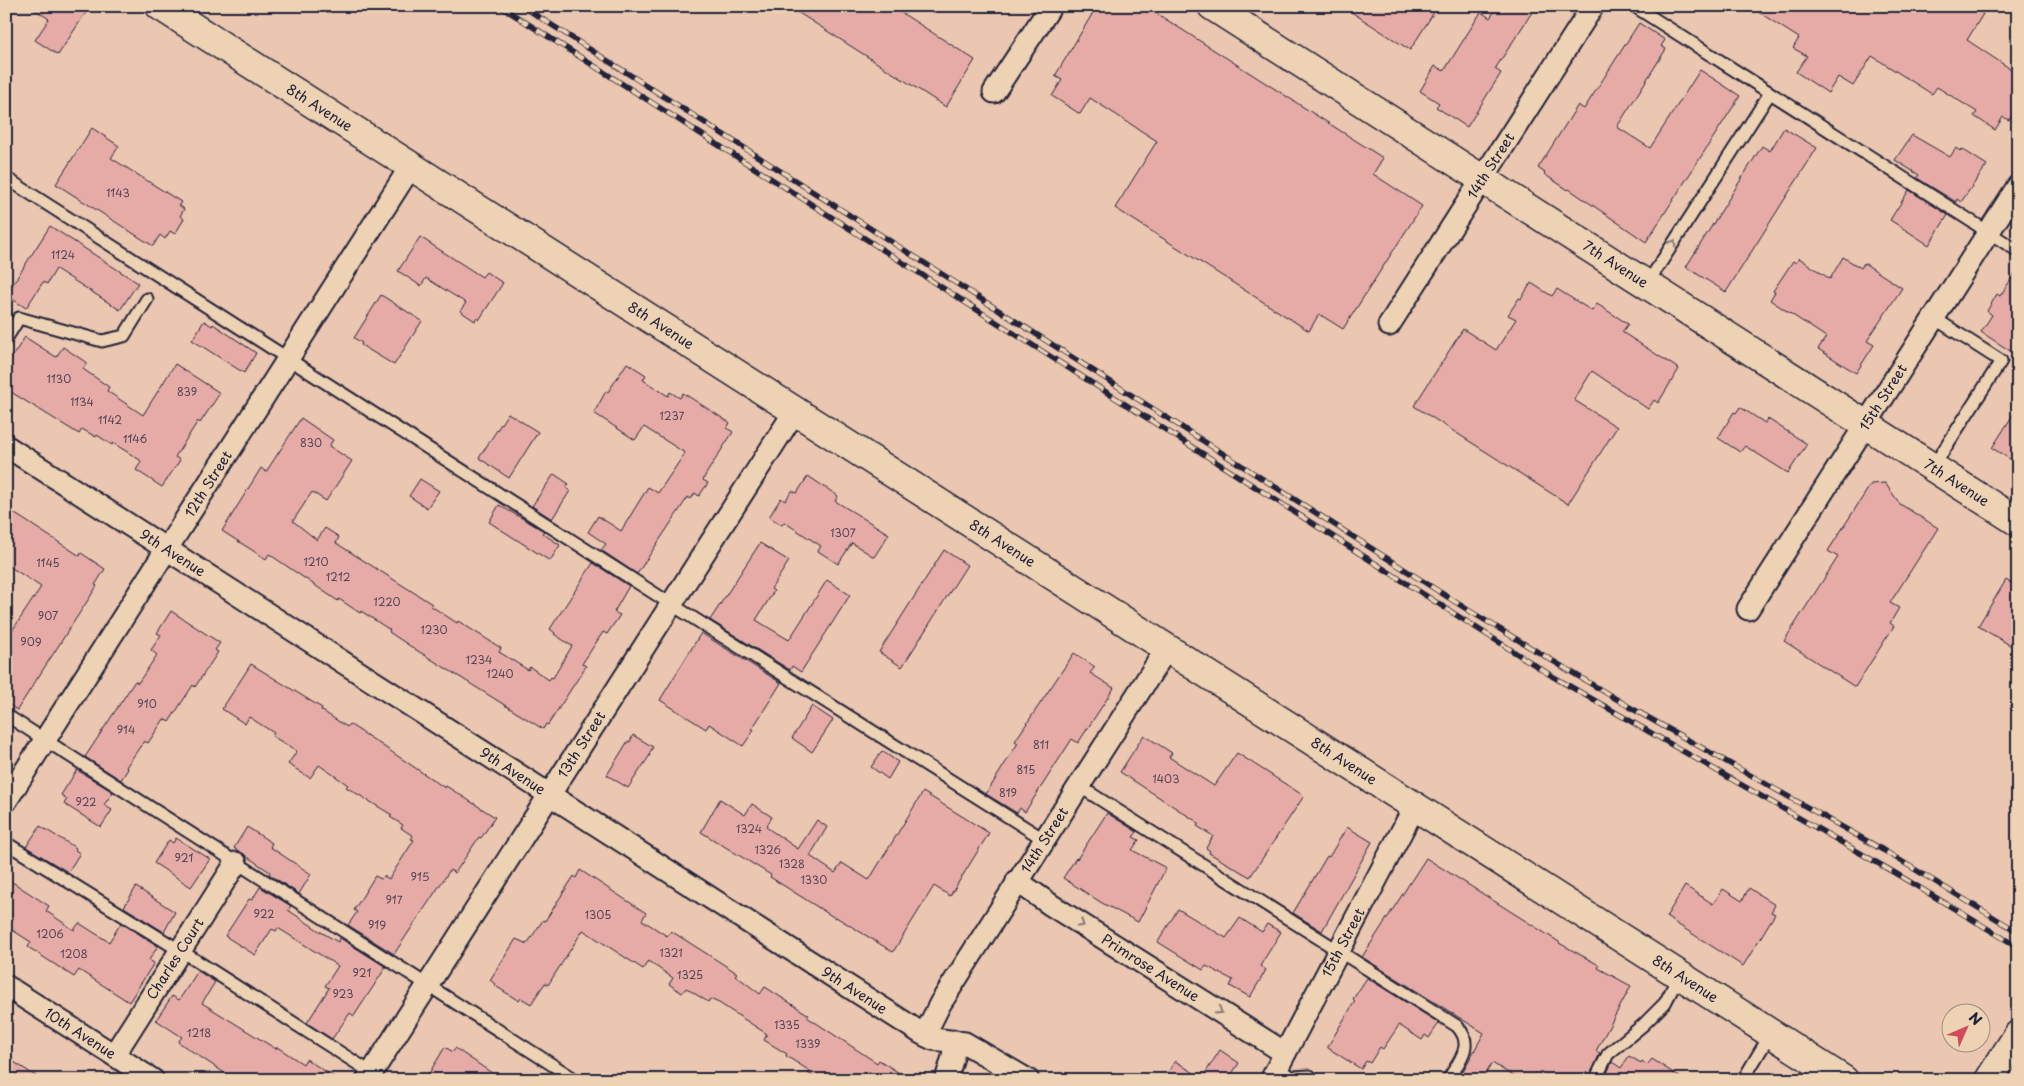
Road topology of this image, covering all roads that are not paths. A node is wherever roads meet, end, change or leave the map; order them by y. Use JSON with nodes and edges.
{"nodes":[{"id":1,"x":160,"y":6,"type":"edge"},
{"id":2,"x":1050,"y":6,"type":"edge"},
{"id":3,"x":1212,"y":6,"type":"edge"},
{"id":4,"x":1593,"y":6,"type":"edge"},
{"id":5,"x":1634,"y":6,"type":"edge"},
{"id":6,"x":994,"y":92,"type":"dead end"},
{"id":7,"x":1770,"y":93,"type":"junction"},
{"id":8,"x":411,"y":166,"type":"junction"},
{"id":9,"x":6,"y":178,"type":"edge"},
{"id":10,"x":1481,"y":178,"type":"junction"},
{"id":11,"x":2018,"y":186,"type":"edge"},
{"id":12,"x":1988,"y":232,"type":"junction"},
{"id":13,"x":2018,"y":251,"type":"edge"},
{"id":14,"x":1647,"y":284,"type":"junction"},
{"id":15,"x":146,"y":299,"type":"dead end"},
{"id":16,"x":1934,"y":318,"type":"junction"},
{"id":17,"x":1389,"y":325,"type":"dead end"},
{"id":18,"x":6,"y":339,"type":"edge"},
{"id":19,"x":289,"y":358,"type":"junction"},
{"id":20,"x":795,"y":411,"type":"junction"},
{"id":21,"x":1866,"y":424,"type":"junction"},
{"id":22,"x":6,"y":446,"type":"edge"},
{"id":23,"x":1933,"y":468,"type":"junction"},
{"id":24,"x":2018,"y":522,"type":"edge"},
{"id":25,"x":166,"y":549,"type":"junction"},
{"id":26,"x":671,"y":604,"type":"junction"},
{"id":27,"x":1748,"y":609,"type":"dead end"},
{"id":28,"x":1167,"y":648,"type":"junction"},
{"id":29,"x":6,"y":715,"type":"edge"},
{"id":30,"x":45,"y":740,"type":"junction"},
{"id":31,"x":1079,"y":786,"type":"junction"},
{"id":32,"x":550,"y":794,"type":"junction"},
{"id":33,"x":6,"y":801,"type":"edge"},
{"id":34,"x":1416,"y":806,"type":"junction"},
{"id":35,"x":1045,"y":840,"type":"junction"},
{"id":36,"x":6,"y":843,"type":"edge"},
{"id":37,"x":236,"y":863,"type":"junction"},
{"id":38,"x":1016,"y":881,"type":"junction"},
{"id":39,"x":180,"y":951,"type":"junction"},
{"id":40,"x":1338,"y":951,"type":"junction"},
{"id":41,"x":1680,"y":974,"type":"junction"},
{"id":42,"x":427,"y":985,"type":"junction"},
{"id":43,"x":6,"y":986,"type":"edge"},
{"id":44,"x":1771,"y":1033,"type":"junction"},
{"id":45,"x":2018,"y":1035,"type":"edge"},
{"id":46,"x":928,"y":1036,"type":"junction"},
{"id":47,"x":955,"y":1041,"type":"junction"},
{"id":48,"x":114,"y":1055,"type":"junction"},
{"id":49,"x":1278,"y":1067,"type":"edge"},
{"id":50,"x":370,"y":1076,"type":"edge"},
{"id":51,"x":153,"y":1080,"type":"edge"},
{"id":52,"x":576,"y":1080,"type":"edge"},
{"id":53,"x":946,"y":1080,"type":"edge"},
{"id":54,"x":1028,"y":1080,"type":"edge"},
{"id":55,"x":1316,"y":1080,"type":"edge"},
{"id":56,"x":1448,"y":1080,"type":"edge"},
{"id":57,"x":1595,"y":1080,"type":"edge"},
{"id":58,"x":1743,"y":1080,"type":"edge"},
{"id":59,"x":1844,"y":1080,"type":"edge"},
{"id":60,"x":1989,"y":1080,"type":"edge"}],
"edges":[{"from":1,"to":8,"type":"main road","name":"8th Avenue"},
{"from":2,"to":6,"type":"street"},
{"from":3,"to":10,"type":"main road","name":"7th Avenue"},
{"from":4,"to":10,"type":"street","name":"14th Street"},
{"from":5,"to":7,"type":"lane"},
{"from":7,"to":12,"type":"lane"},
{"from":14,"to":7,"type":"lane","one_way":true},
{"from":8,"to":19,"type":"street","name":"12th Street"},
{"from":8,"to":20,"type":"main road","name":"8th Avenue"},
{"from":9,"to":19,"type":"lane"},
{"from":10,"to":14,"type":"main road","name":"7th Avenue"},
{"from":10,"to":17,"type":"street","name":"14th Street"},
{"from":11,"to":12,"type":"street","name":"15th Street"},
{"from":12,"to":13,"type":"lane"},
{"from":12,"to":16,"type":"street","name":"15th Street"},
{"from":14,"to":21,"type":"main road","name":"7th Avenue"},
{"from":15,"to":18,"type":"lane"},
{"from":16,"to":21,"type":"street","name":"15th Street"},
{"from":16,"to":23,"type":"lane"},
{"from":19,"to":25,"type":"street","name":"12th Street"},
{"from":19,"to":26,"type":"lane"},
{"from":20,"to":26,"type":"street","name":"13th Street"},
{"from":20,"to":28,"type":"main road","name":"8th Avenue"},
{"from":21,"to":23,"type":"main road","name":"7th Avenue"},
{"from":21,"to":27,"type":"street","name":"15th Street"},
{"from":22,"to":25,"type":"street","name":"9th Avenue"},
{"from":23,"to":24,"type":"main road","name":"7th Avenue"},
{"from":25,"to":30,"type":"street","name":"12th Street"},
{"from":25,"to":32,"type":"street","name":"9th Avenue"},
{"from":26,"to":32,"type":"street","name":"13th Street"},
{"from":26,"to":35,"type":"lane"},
{"from":28,"to":31,"type":"street","name":"14th Street"},
{"from":28,"to":34,"type":"main road","name":"8th Avenue"},
{"from":29,"to":30,"type":"lane"},
{"from":30,"to":33,"type":"street","name":"12th Street"},
{"from":30,"to":37,"type":"lane"},
{"from":31,"to":35,"type":"street","name":"14th Street"},
{"from":31,"to":40,"type":"lane"},
{"from":32,"to":42,"type":"street","name":"13th Street"},
{"from":32,"to":46,"type":"street","name":"9th Avenue"},
{"from":34,"to":40,"type":"street","name":"15th Street"},
{"from":34,"to":41,"type":"main road","name":"8th Avenue"},
{"from":35,"to":38,"type":"street","name":"14th Street"},
{"from":36,"to":39,"type":"lane"},
{"from":37,"to":39,"type":"street","name":"Charles Court"},
{"from":37,"to":42,"type":"lane"},
{"from":38,"to":46,"type":"street","name":"14th Street"},
{"from":38,"to":49,"type":"street","name":"Primrose Avenue","one_way":true},
{"from":39,"to":48,"type":"street","name":"Charles Court"},
{"from":39,"to":50,"type":"lane"},
{"from":40,"to":49,"type":"street","name":"15th Street"},
{"from":40,"to":56,"type":"lane"},
{"from":41,"to":44,"type":"main road","name":"8th Avenue"},
{"from":41,"to":57,"type":"lane"},
{"from":42,"to":50,"type":"street","name":"13th Street"},
{"from":42,"to":52,"type":"lane"},
{"from":43,"to":48,"type":"street","name":"10th Avenue"},
{"from":44,"to":58,"type":"lane"},
{"from":44,"to":59,"type":"main road","name":"8th Avenue"},
{"from":45,"to":60,"type":"main road"},
{"from":46,"to":47,"type":"street","name":"9th Avenue"},
{"from":47,"to":53,"type":"street"},
{"from":47,"to":54,"type":"street","name":"9th Avenue"},
{"from":48,"to":51,"type":"street","name":"10th Avenue"},
{"from":49,"to":55,"type":"lane"}]}
